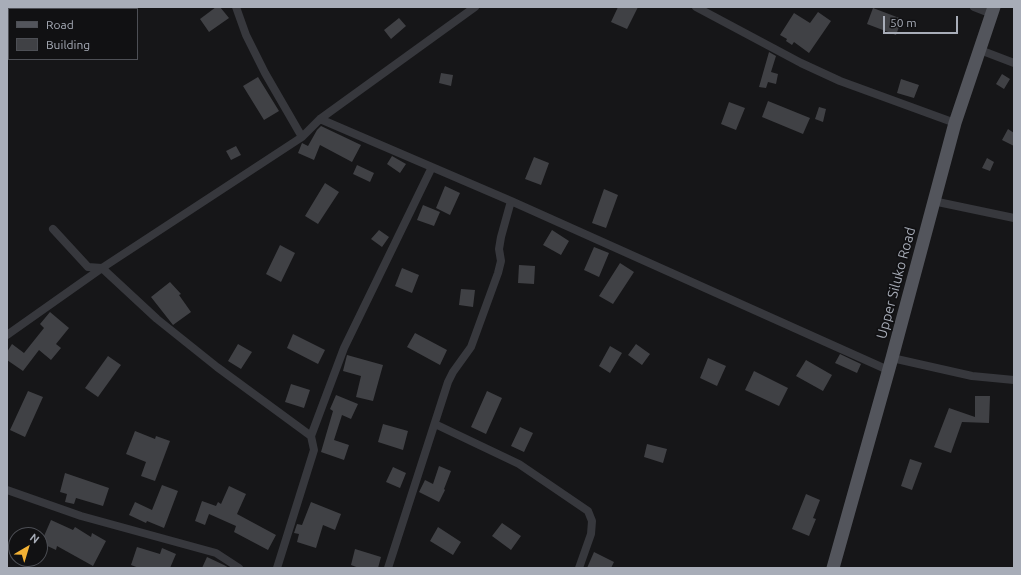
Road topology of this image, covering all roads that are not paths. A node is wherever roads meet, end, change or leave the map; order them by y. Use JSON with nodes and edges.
{"nodes":[{"id":1,"x":236,"y":7,"type":"edge"},
{"id":2,"x":475,"y":7,"type":"edge"},
{"id":3,"x":696,"y":7,"type":"edge"},
{"id":4,"x":974,"y":7,"type":"edge"},
{"id":5,"x":993,"y":11,"type":"edge"},
{"id":6,"x":980,"y":50,"type":"junction"},
{"id":7,"x":1014,"y":63,"type":"edge"},
{"id":8,"x":320,"y":119,"type":"junction"},
{"id":9,"x":955,"y":123,"type":"junction"},
{"id":10,"x":302,"y":137,"type":"junction"},
{"id":11,"x":432,"y":168,"type":"junction"},
{"id":12,"x":933,"y":201,"type":"junction"},
{"id":13,"x":510,"y":202,"type":"junction"},
{"id":14,"x":1014,"y":218,"type":"edge"},
{"id":15,"x":52,"y":229,"type":"dead end"},
{"id":16,"x":102,"y":268,"type":"junction"},
{"id":17,"x":7,"y":335,"type":"edge"},
{"id":18,"x":890,"y":364,"type":"junction"},
{"id":19,"x":1014,"y":380,"type":"edge"},
{"id":20,"x":435,"y":424,"type":"junction"},
{"id":21,"x":311,"y":436,"type":"junction"},
{"id":22,"x":7,"y":490,"type":"edge"},
{"id":23,"x":239,"y":568,"type":"edge"},
{"id":24,"x":277,"y":568,"type":"edge"},
{"id":25,"x":388,"y":568,"type":"edge"},
{"id":26,"x":579,"y":568,"type":"edge"},
{"id":27,"x":832,"y":568,"type":"edge"}],
"edges":[{"from":1,"to":10,"type":"street"},
{"from":2,"to":8,"type":"street"},
{"from":3,"to":9,"type":"street"},
{"from":4,"to":5,"type":"street"},
{"from":5,"to":6,"type":"main road","name":"Upper Siluko Road"},
{"from":6,"to":7,"type":"street"},
{"from":6,"to":9,"type":"main road","name":"Upper Siluko Road"},
{"from":8,"to":10,"type":"street"},
{"from":8,"to":11,"type":"street"},
{"from":9,"to":12,"type":"main road","name":"Upper Siluko Road"},
{"from":10,"to":16,"type":"street"},
{"from":11,"to":13,"type":"street"},
{"from":11,"to":21,"type":"street"},
{"from":12,"to":14,"type":"street"},
{"from":12,"to":18,"type":"main road","name":"Upper Siluko Road"},
{"from":13,"to":18,"type":"street"},
{"from":13,"to":20,"type":"street"},
{"from":15,"to":16,"type":"street"},
{"from":16,"to":17,"type":"street"},
{"from":16,"to":21,"type":"street"},
{"from":18,"to":19,"type":"street"},
{"from":18,"to":27,"type":"main road","name":"Upper Siluko Road"},
{"from":20,"to":25,"type":"street"},
{"from":20,"to":26,"type":"street"},
{"from":21,"to":24,"type":"street"},
{"from":22,"to":23,"type":"street"}]}
